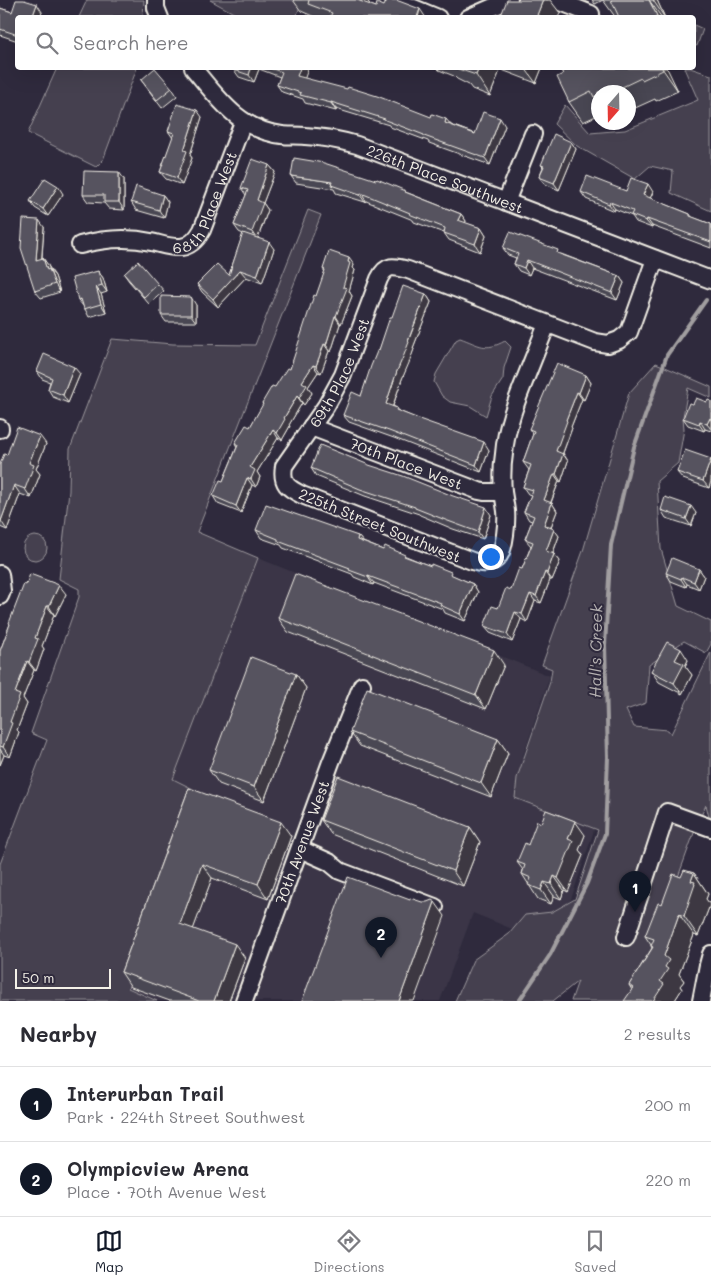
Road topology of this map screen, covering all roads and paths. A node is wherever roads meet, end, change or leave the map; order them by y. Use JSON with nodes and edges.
{"nodes":[{"id":1,"x":509,"y":0,"type":"edge"},
{"id":2,"x":516,"y":0,"type":"edge"},
{"id":3,"x":556,"y":0,"type":"edge"},
{"id":4,"x":400,"y":1,"type":"edge"},
{"id":5,"x":591,"y":14,"type":"dead end"},
{"id":6,"x":431,"y":15,"type":"edge"},
{"id":7,"x":475,"y":15,"type":"edge"},
{"id":8,"x":510,"y":15,"type":"edge"},
{"id":9,"x":195,"y":70,"type":"edge"},
{"id":10,"x":243,"y":122,"type":"junction"},
{"id":11,"x":533,"y":134,"type":"dead end"},
{"id":12,"x":506,"y":202,"type":"junction"},
{"id":13,"x":80,"y":245,"type":"dead end"},
{"id":14,"x":655,"y":259,"type":"junction"},
{"id":15,"x":711,"y":280,"type":"edge"},
{"id":16,"x":547,"y":324,"type":"junction"},
{"id":17,"x":311,"y":427,"type":"junction"},
{"id":18,"x":282,"y":474,"type":"joint"},
{"id":19,"x":503,"y":492,"type":"junction"},
{"id":20,"x":0,"y":574,"type":"edge"},
{"id":21,"x":0,"y":596,"type":"edge"},
{"id":22,"x":362,"y":685,"type":"dead end"},
{"id":23,"x":711,"y":828,"type":"edge"},
{"id":24,"x":300,"y":849,"type":"junction"},
{"id":25,"x":435,"y":907,"type":"edge"},
{"id":26,"x":626,"y":937,"type":"dead end"},
{"id":27,"x":711,"y":954,"type":"edge"},
{"id":28,"x":244,"y":1001,"type":"edge"},
{"id":29,"x":701,"y":1001,"type":"edge"}],
"edges":[{"from":1,"to":7,"type":"street"},
{"from":2,"to":8,"type":"street"},
{"from":3,"to":5,"type":"street"},
{"from":4,"to":6,"type":"street"},
{"from":9,"to":10,"type":"street","name":"226th Place Southwest"},
{"from":10,"to":12,"type":"street","name":"226th Place Southwest"},
{"from":10,"to":13,"type":"street","name":"68th Place West"},
{"from":11,"to":12,"type":"street"},
{"from":12,"to":14,"type":"street","name":"226th Place Southwest"},
{"from":14,"to":15,"type":"street","name":"226th Place Southwest"},
{"from":14,"to":16,"type":"street"},
{"from":16,"to":17,"type":"street","name":"69th Place West"},
{"from":16,"to":19,"type":"street"},
{"from":17,"to":18,"type":"street","name":"69th Place West"},
{"from":17,"to":19,"type":"street","name":"70th Place West"},
{"from":18,"to":19,"type":"street","name":"225th Street Southwest"},
{"from":20,"to":21,"type":"street"},
{"from":22,"to":24,"type":"street","name":"70th Avenue West"},
{"from":23,"to":26,"type":"street"},
{"from":24,"to":25,"type":"street"},
{"from":24,"to":28,"type":"street","name":"70th Avenue West"},
{"from":27,"to":29,"type":"street"}]}
